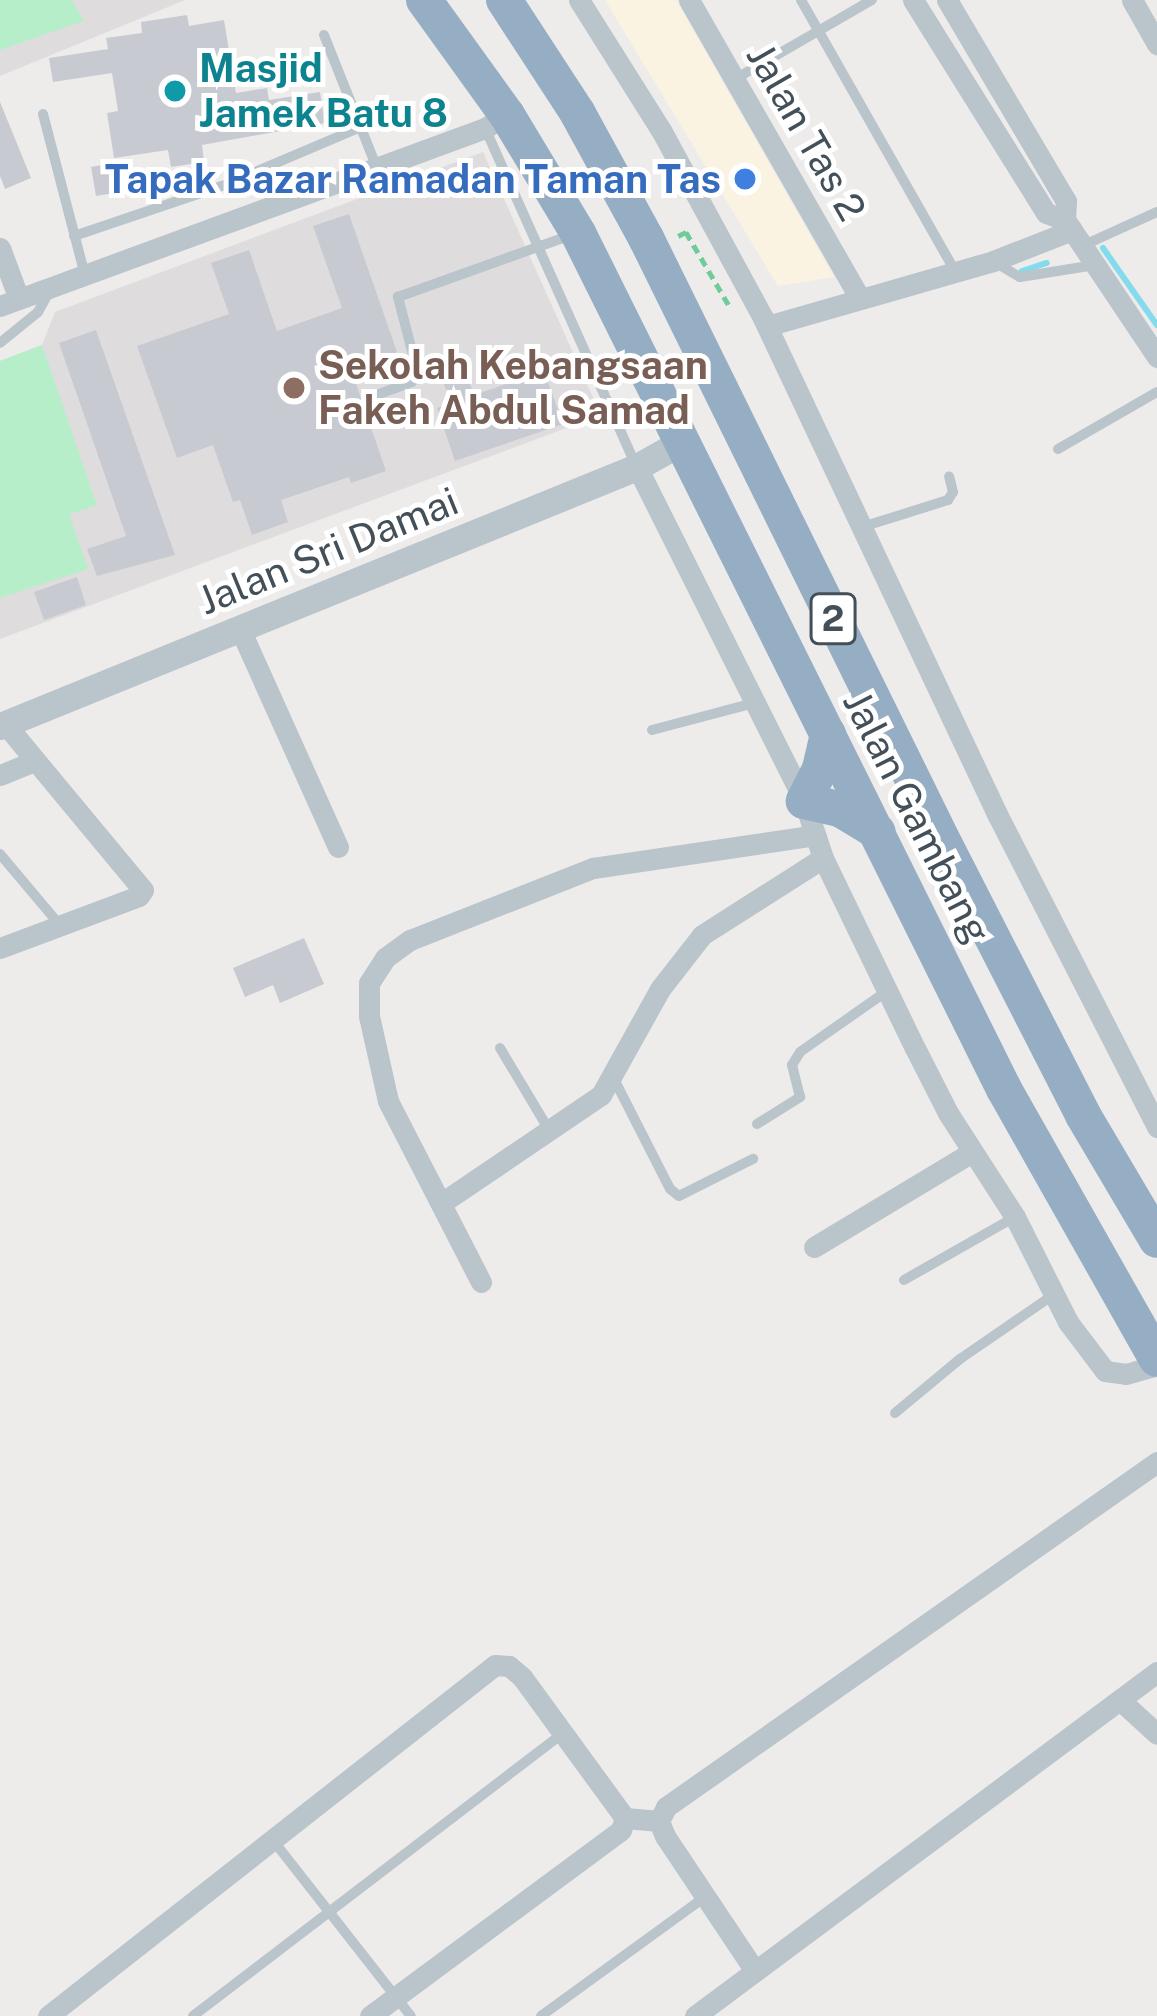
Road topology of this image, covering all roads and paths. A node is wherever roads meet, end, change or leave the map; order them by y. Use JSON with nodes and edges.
{"nodes":[{"id":1,"x":424,"y":0,"type":"edge"},
{"id":2,"x":504,"y":0,"type":"edge"},
{"id":3,"x":579,"y":0,"type":"edge"},
{"id":4,"x":689,"y":0,"type":"edge"},
{"id":5,"x":801,"y":0,"type":"edge"},
{"id":6,"x":872,"y":0,"type":"edge"},
{"id":7,"x":913,"y":0,"type":"edge"},
{"id":8,"x":947,"y":0,"type":"edge"},
{"id":9,"x":1132,"y":0,"type":"edge"},
{"id":10,"x":818,"y":31,"type":"junction"},
{"id":11,"x":324,"y":35,"type":"dead end"},
{"id":12,"x":1157,"y":44,"type":"edge"},
{"id":13,"x":735,"y":79,"type":"junction"},
{"id":14,"x":43,"y":114,"type":"dead end"},
{"id":15,"x":496,"y":122,"type":"junction"},
{"id":16,"x":361,"y":127,"type":"junction"},
{"id":17,"x":377,"y":168,"type":"junction"},
{"id":18,"x":1157,"y":212,"type":"edge"},
{"id":19,"x":1073,"y":232,"type":"junction"},
{"id":20,"x":578,"y":233,"type":"junction"},
{"id":21,"x":74,"y":236,"type":"junction"},
{"id":22,"x":0,"y":248,"type":"edge"},
{"id":23,"x":537,"y":248,"type":"junction"},
{"id":24,"x":993,"y":261,"type":"junction"},
{"id":25,"x":1095,"y":266,"type":"junction"},
{"id":26,"x":955,"y":271,"type":"junction"},
{"id":27,"x":85,"y":275,"type":"junction"},
{"id":28,"x":52,"y":287,"type":"junction"},
{"id":29,"x":860,"y":299,"type":"junction"},
{"id":30,"x":10,"y":302,"type":"edge"},
{"id":31,"x":767,"y":326,"type":"junction"},
{"id":32,"x":0,"y":343,"type":"edge"},
{"id":33,"x":1157,"y":357,"type":"edge"},
{"id":34,"x":1157,"y":392,"type":"edge"},
{"id":35,"x":379,"y":394,"type":"dead end"},
{"id":36,"x":683,"y":441,"type":"junction"},
{"id":37,"x":1058,"y":449,"type":"dead end"},
{"id":38,"x":638,"y":467,"type":"junction"},
{"id":39,"x":949,"y":476,"type":"dead end"},
{"id":40,"x":859,"y":528,"type":"junction"},
{"id":41,"x":240,"y":629,"type":"junction"},
{"id":42,"x":757,"y":702,"type":"junction"},
{"id":43,"x":3,"y":725,"type":"edge"},
{"id":44,"x":652,"y":730,"type":"dead end"},
{"id":45,"x":828,"y":734,"type":"junction"},
{"id":46,"x":33,"y":762,"type":"junction"},
{"id":47,"x":0,"y":776,"type":"edge"},
{"id":48,"x":814,"y":831,"type":"junction"},
{"id":49,"x":878,"y":832,"type":"junction"},
{"id":50,"x":338,"y":847,"type":"dead end"},
{"id":51,"x":0,"y":854,"type":"edge"},
{"id":52,"x":58,"y":924,"type":"junction"},
{"id":53,"x":0,"y":948,"type":"edge"},
{"id":54,"x":887,"y":992,"type":"junction"},
{"id":55,"x":500,"y":1048,"type":"dead end"},
{"id":56,"x":614,"y":1079,"type":"junction"},
{"id":57,"x":757,"y":1124,"type":"dead end"},
{"id":58,"x":1157,"y":1126,"type":"edge"},
{"id":59,"x":549,"y":1130,"type":"junction"},
{"id":60,"x":972,"y":1152,"type":"junction"},
{"id":61,"x":753,"y":1159,"type":"dead end"},
{"id":62,"x":442,"y":1202,"type":"junction"},
{"id":63,"x":1015,"y":1217,"type":"junction"},
{"id":64,"x":1157,"y":1240,"type":"edge"},
{"id":65,"x":814,"y":1247,"type":"dead end"},
{"id":66,"x":904,"y":1280,"type":"dead end"},
{"id":67,"x":481,"y":1282,"type":"dead end"},
{"id":68,"x":1053,"y":1295,"type":"junction"},
{"id":69,"x":1157,"y":1362,"type":"edge"},
{"id":70,"x":895,"y":1413,"type":"dead end"},
{"id":71,"x":1157,"y":1462,"type":"edge"},
{"id":72,"x":1157,"y":1672,"type":"edge"},
{"id":73,"x":1120,"y":1700,"type":"junction"},
{"id":74,"x":565,"y":1732,"type":"junction"},
{"id":75,"x":1157,"y":1734,"type":"edge"},
{"id":76,"x":626,"y":1818,"type":"junction"},
{"id":77,"x":659,"y":1821,"type":"junction"},
{"id":78,"x":272,"y":1839,"type":"junction"},
{"id":79,"x":705,"y":1897,"type":"junction"},
{"id":80,"x":329,"y":1912,"type":"junction"},
{"id":81,"x":755,"y":1971,"type":"junction"},
{"id":82,"x":396,"y":1997,"type":"junction"},
{"id":83,"x":48,"y":2016,"type":"edge"},
{"id":84,"x":193,"y":2016,"type":"edge"},
{"id":85,"x":370,"y":2016,"type":"edge"},
{"id":86,"x":411,"y":2016,"type":"edge"},
{"id":87,"x":541,"y":2016,"type":"edge"},
{"id":88,"x":694,"y":2016,"type":"edge"}],
"edges":[{"from":1,"to":15,"type":"highway","name":"Jalan Gambang","number":"2"},
{"from":2,"to":64,"type":"highway","name":"Jalan Gambang","number":"2"},
{"from":3,"to":31,"type":"street"},
{"from":4,"to":13,"type":"street","name":"Jalan Tas 2"},
{"from":5,"to":10,"type":"lane"},
{"from":6,"to":10,"type":"lane"},
{"from":7,"to":19,"type":"street"},
{"from":8,"to":19,"type":"street"},
{"from":9,"to":12,"type":"street"},
{"from":10,"to":13,"type":"lane"},
{"from":10,"to":26,"type":"lane"},
{"from":11,"to":16,"type":"lane"},
{"from":13,"to":29,"type":"street","name":"Jalan Tas 2"},
{"from":14,"to":21,"type":"lane"},
{"from":15,"to":17,"type":"street"},
{"from":15,"to":20,"type":"highway","name":"Jalan Gambang","number":"2"},
{"from":15,"to":23,"type":"lane"},
{"from":16,"to":17,"type":"lane"},
{"from":16,"to":21,"type":"lane"},
{"from":17,"to":27,"type":"street"},
{"from":18,"to":19,"type":"lane"},
{"from":19,"to":24,"type":"street"},
{"from":19,"to":25,"type":"street"},
{"from":20,"to":23,"type":"lane"},
{"from":20,"to":36,"type":"highway","name":"Jalan Gambang","number":"2"},
{"from":21,"to":27,"type":"lane"},
{"from":22,"to":30,"type":"street"},
{"from":23,"to":35,"type":"lane"},
{"from":23,"to":38,"type":"lane"},
{"from":24,"to":25,"type":"lane"},
{"from":24,"to":26,"type":"street"},
{"from":25,"to":33,"type":"street"},
{"from":26,"to":29,"type":"street"},
{"from":27,"to":28,"type":"street"},
{"from":28,"to":30,"type":"street"},
{"from":28,"to":32,"type":"lane"},
{"from":29,"to":31,"type":"street"},
{"from":31,"to":40,"type":"street"},
{"from":34,"to":37,"type":"lane"},
{"from":36,"to":38,"type":"street","name":"Jalan Sri Damai"},
{"from":36,"to":45,"type":"highway","name":"Jalan Gambang","number":"2"},
{"from":38,"to":41,"type":"street","name":"Jalan Sri Damai"},
{"from":38,"to":42,"type":"street"},
{"from":39,"to":40,"type":"lane"},
{"from":40,"to":58,"type":"street"},
{"from":41,"to":43,"type":"street","name":"Jalan Sri Damai"},
{"from":41,"to":50,"type":"street"},
{"from":42,"to":44,"type":"lane"},
{"from":42,"to":48,"type":"street"},
{"from":43,"to":46,"type":"street"},
{"from":45,"to":48,"type":"highway"},
{"from":45,"to":49,"type":"highway","name":"Jalan Gambang","number":"2"},
{"from":46,"to":47,"type":"street"},
{"from":46,"to":52,"type":"street"},
{"from":48,"to":49,"type":"highway"},
{"from":48,"to":54,"type":"street"},
{"from":48,"to":56,"type":"street"},
{"from":48,"to":62,"type":"street"},
{"from":49,"to":69,"type":"highway","name":"Jalan Gambang","number":"2"},
{"from":51,"to":52,"type":"lane"},
{"from":52,"to":53,"type":"street"},
{"from":54,"to":57,"type":"lane"},
{"from":54,"to":60,"type":"street"},
{"from":55,"to":59,"type":"lane"},
{"from":56,"to":59,"type":"street"},
{"from":56,"to":61,"type":"lane"},
{"from":59,"to":62,"type":"street"},
{"from":60,"to":63,"type":"street"},
{"from":60,"to":65,"type":"street"},
{"from":62,"to":67,"type":"street"},
{"from":63,"to":66,"type":"lane"},
{"from":63,"to":68,"type":"street"},
{"from":68,"to":69,"type":"street"},
{"from":68,"to":70,"type":"lane"},
{"from":71,"to":77,"type":"street"},
{"from":72,"to":73,"type":"street"},
{"from":73,"to":75,"type":"street"},
{"from":73,"to":81,"type":"street"},
{"from":74,"to":76,"type":"street"},
{"from":74,"to":78,"type":"street"},
{"from":74,"to":80,"type":"lane"},
{"from":76,"to":77,"type":"street"},
{"from":76,"to":82,"type":"street"},
{"from":77,"to":79,"type":"street"},
{"from":78,"to":80,"type":"lane"},
{"from":78,"to":83,"type":"street"},
{"from":79,"to":81,"type":"street"},
{"from":79,"to":87,"type":"lane"},
{"from":80,"to":82,"type":"lane"},
{"from":80,"to":84,"type":"lane"},
{"from":81,"to":88,"type":"street"},
{"from":82,"to":85,"type":"street"},
{"from":82,"to":86,"type":"lane"}]}
